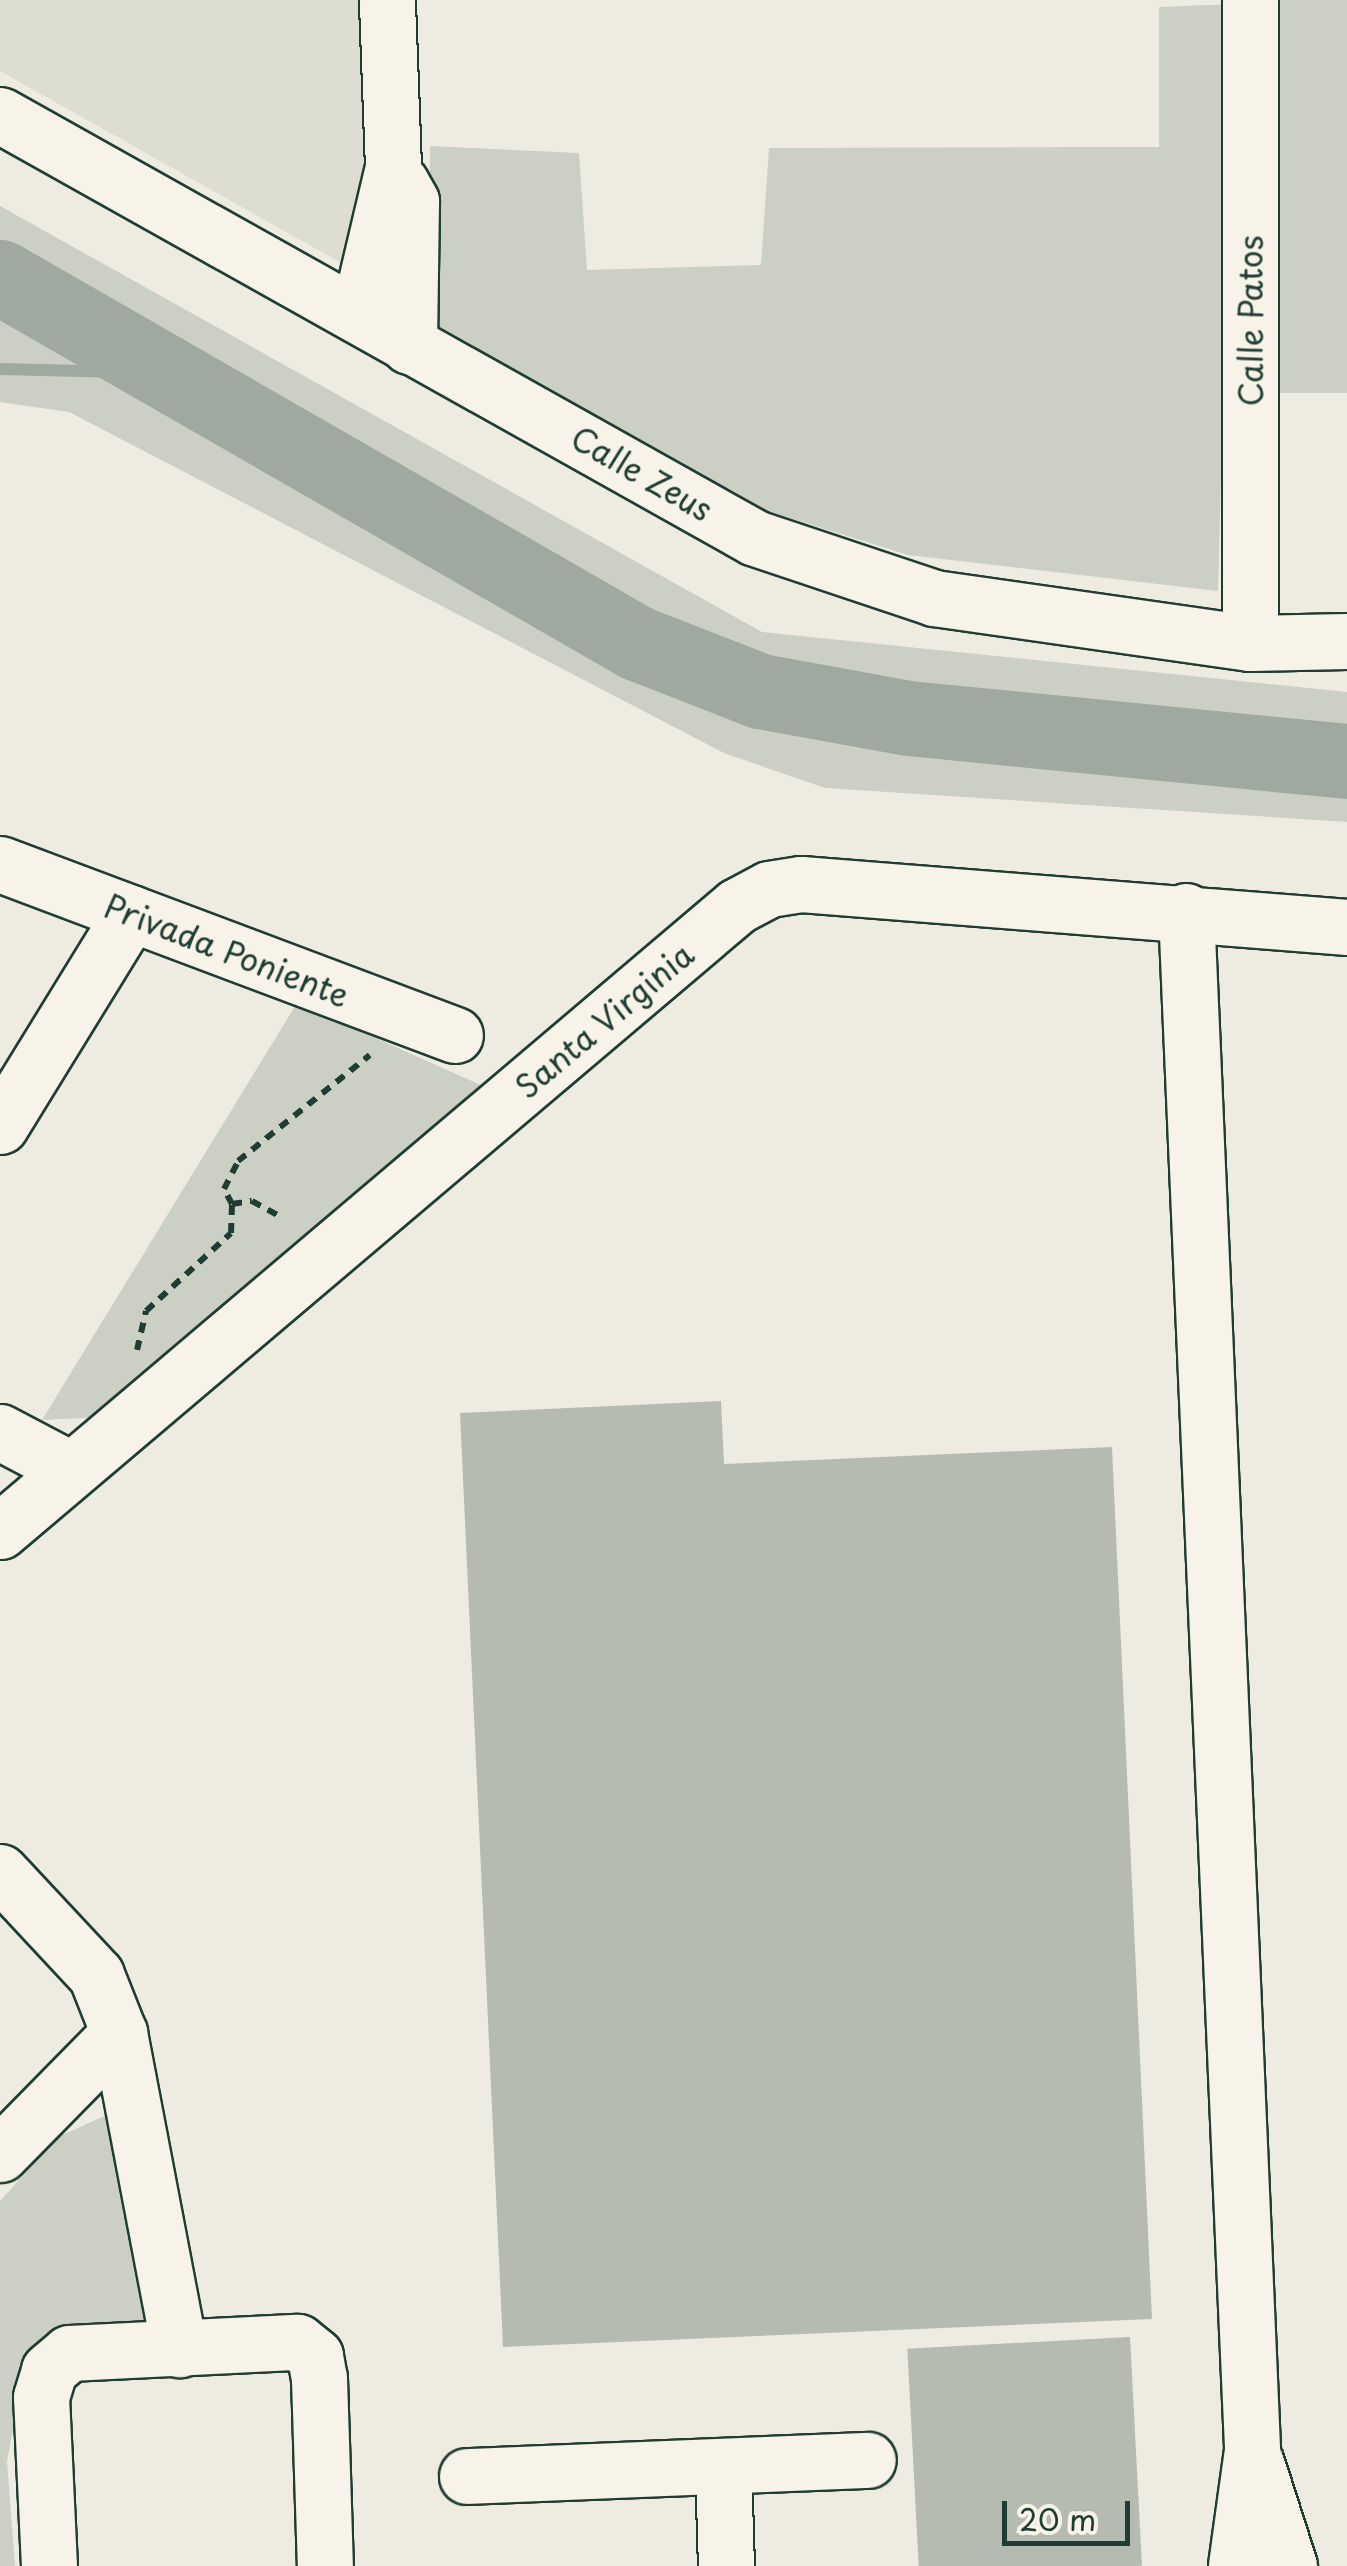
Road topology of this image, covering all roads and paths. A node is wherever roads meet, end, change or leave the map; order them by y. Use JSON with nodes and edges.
{"nodes":[{"id":1,"x":388,"y":0,"type":"edge"},
{"id":2,"x":1250,"y":0,"type":"edge"},
{"id":3,"x":0,"y":115,"type":"edge"},
{"id":4,"x":393,"y":167,"type":"junction"},
{"id":5,"x":358,"y":316,"type":"junction"},
{"id":6,"x":409,"y":346,"type":"junction"},
{"id":7,"x":1347,"y":641,"type":"edge"},
{"id":8,"x":1250,"y":643,"type":"junction"},
{"id":9,"x":0,"y":864,"type":"edge"},
{"id":10,"x":1186,"y":910,"type":"junction"},
{"id":11,"x":131,"y":913,"type":"junction"},
{"id":12,"x":1347,"y":927,"type":"edge"},
{"id":13,"x":455,"y":1035,"type":"dead end"},
{"id":14,"x":378,"y":1048,"type":"dead end"},
{"id":15,"x":0,"y":1126,"type":"edge"},
{"id":16,"x":232,"y":1204,"type":"junction"},
{"id":17,"x":280,"y":1217,"type":"dead end"},
{"id":18,"x":137,"y":1354,"type":"dead end"},
{"id":19,"x":0,"y":1432,"type":"edge"},
{"id":20,"x":72,"y":1470,"type":"junction"},
{"id":21,"x":0,"y":1531,"type":"edge"},
{"id":22,"x":0,"y":1872,"type":"edge"},
{"id":23,"x":118,"y":2033,"type":"junction"},
{"id":24,"x":0,"y":2154,"type":"edge"},
{"id":25,"x":179,"y":2349,"type":"junction"},
{"id":26,"x":1252,"y":2450,"type":"junction"},
{"id":27,"x":868,"y":2460,"type":"dead end"},
{"id":28,"x":723,"y":2466,"type":"junction"},
{"id":29,"x":467,"y":2476,"type":"dead end"},
{"id":30,"x":49,"y":2566,"type":"edge"},
{"id":31,"x":325,"y":2566,"type":"edge"},
{"id":32,"x":726,"y":2566,"type":"edge"},
{"id":33,"x":1236,"y":2566,"type":"edge"},
{"id":34,"x":1289,"y":2566,"type":"edge"}],
"edges":[{"from":1,"to":4,"type":"street"},
{"from":2,"to":8,"type":"street","name":"Calle Patos"},
{"from":3,"to":5,"type":"street","name":"Calle Zeus"},
{"from":4,"to":5,"type":"street"},
{"from":4,"to":6,"type":"street"},
{"from":5,"to":6,"type":"street","name":"Calle Zeus"},
{"from":6,"to":8,"type":"street","name":"Calle Zeus"},
{"from":7,"to":8,"type":"street","name":"Calle Zeus"},
{"from":9,"to":11,"type":"street","name":"Privada Poniente"},
{"from":10,"to":12,"type":"street","name":"Santa Virginia"},
{"from":10,"to":20,"type":"street","name":"Santa Virginia"},
{"from":10,"to":26,"type":"street"},
{"from":11,"to":13,"type":"street","name":"Privada Poniente"},
{"from":11,"to":15,"type":"street"},
{"from":14,"to":16,"type":"path"},
{"from":16,"to":17,"type":"path"},
{"from":16,"to":18,"type":"path"},
{"from":19,"to":20,"type":"street"},
{"from":20,"to":21,"type":"street","name":"Santa Virginia"},
{"from":22,"to":23,"type":"street"},
{"from":23,"to":24,"type":"street"},
{"from":23,"to":25,"type":"street"},
{"from":25,"to":30,"type":"street"},
{"from":25,"to":31,"type":"street"},
{"from":26,"to":33,"type":"street"},
{"from":26,"to":34,"type":"street"},
{"from":27,"to":28,"type":"street"},
{"from":28,"to":29,"type":"street"},
{"from":28,"to":32,"type":"street"}]}
